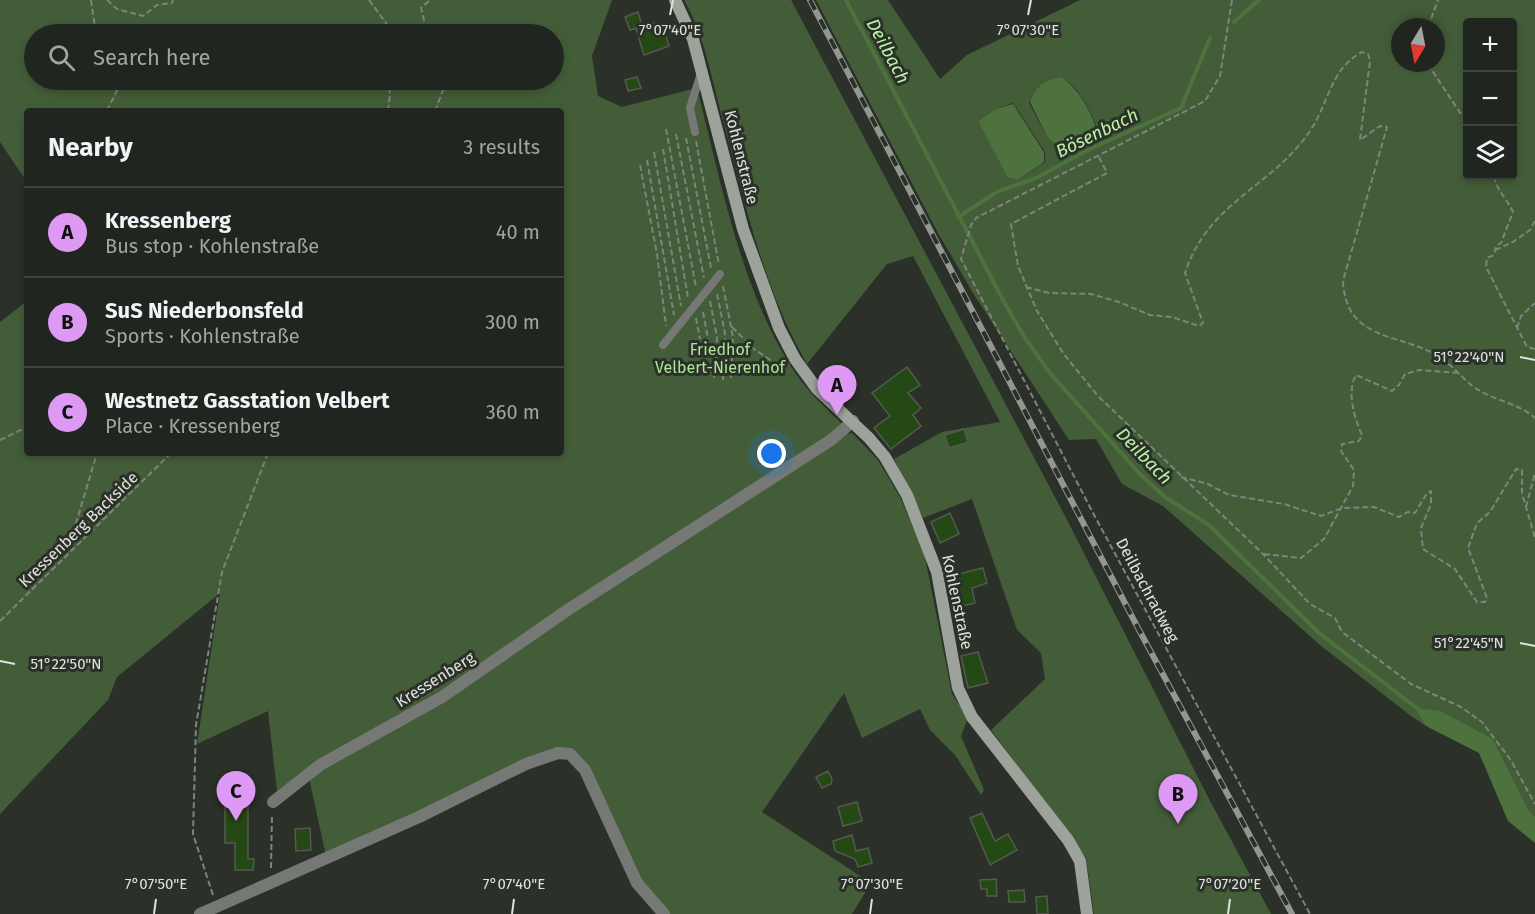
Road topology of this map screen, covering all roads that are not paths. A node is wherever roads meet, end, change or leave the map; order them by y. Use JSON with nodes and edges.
{"nodes":[{"id":1,"x":675,"y":0,"type":"edge"},
{"id":2,"x":702,"y":72,"type":"junction"},
{"id":3,"x":694,"y":132,"type":"road end"},
{"id":4,"x":720,"y":274,"type":"road end"},
{"id":5,"x":665,"y":343,"type":"road end"},
{"id":6,"x":853,"y":422,"type":"junction"},
{"id":7,"x":273,"y":802,"type":"road end"},
{"id":8,"x":200,"y":914,"type":"edge"},
{"id":9,"x":664,"y":914,"type":"edge"},
{"id":10,"x":1087,"y":914,"type":"edge"}],
"edges":[{"from":1,"to":2,"type":"main road","name":"Kohlenstraße"},
{"from":2,"to":3,"type":"lane"},
{"from":2,"to":6,"type":"main road","name":"Kohlenstraße"},
{"from":4,"to":5,"type":"lane"},
{"from":6,"to":7,"type":"street","name":"Kressenberg"},
{"from":6,"to":10,"type":"main road","name":"Kohlenstraße"},
{"from":8,"to":9,"type":"street"}]}
